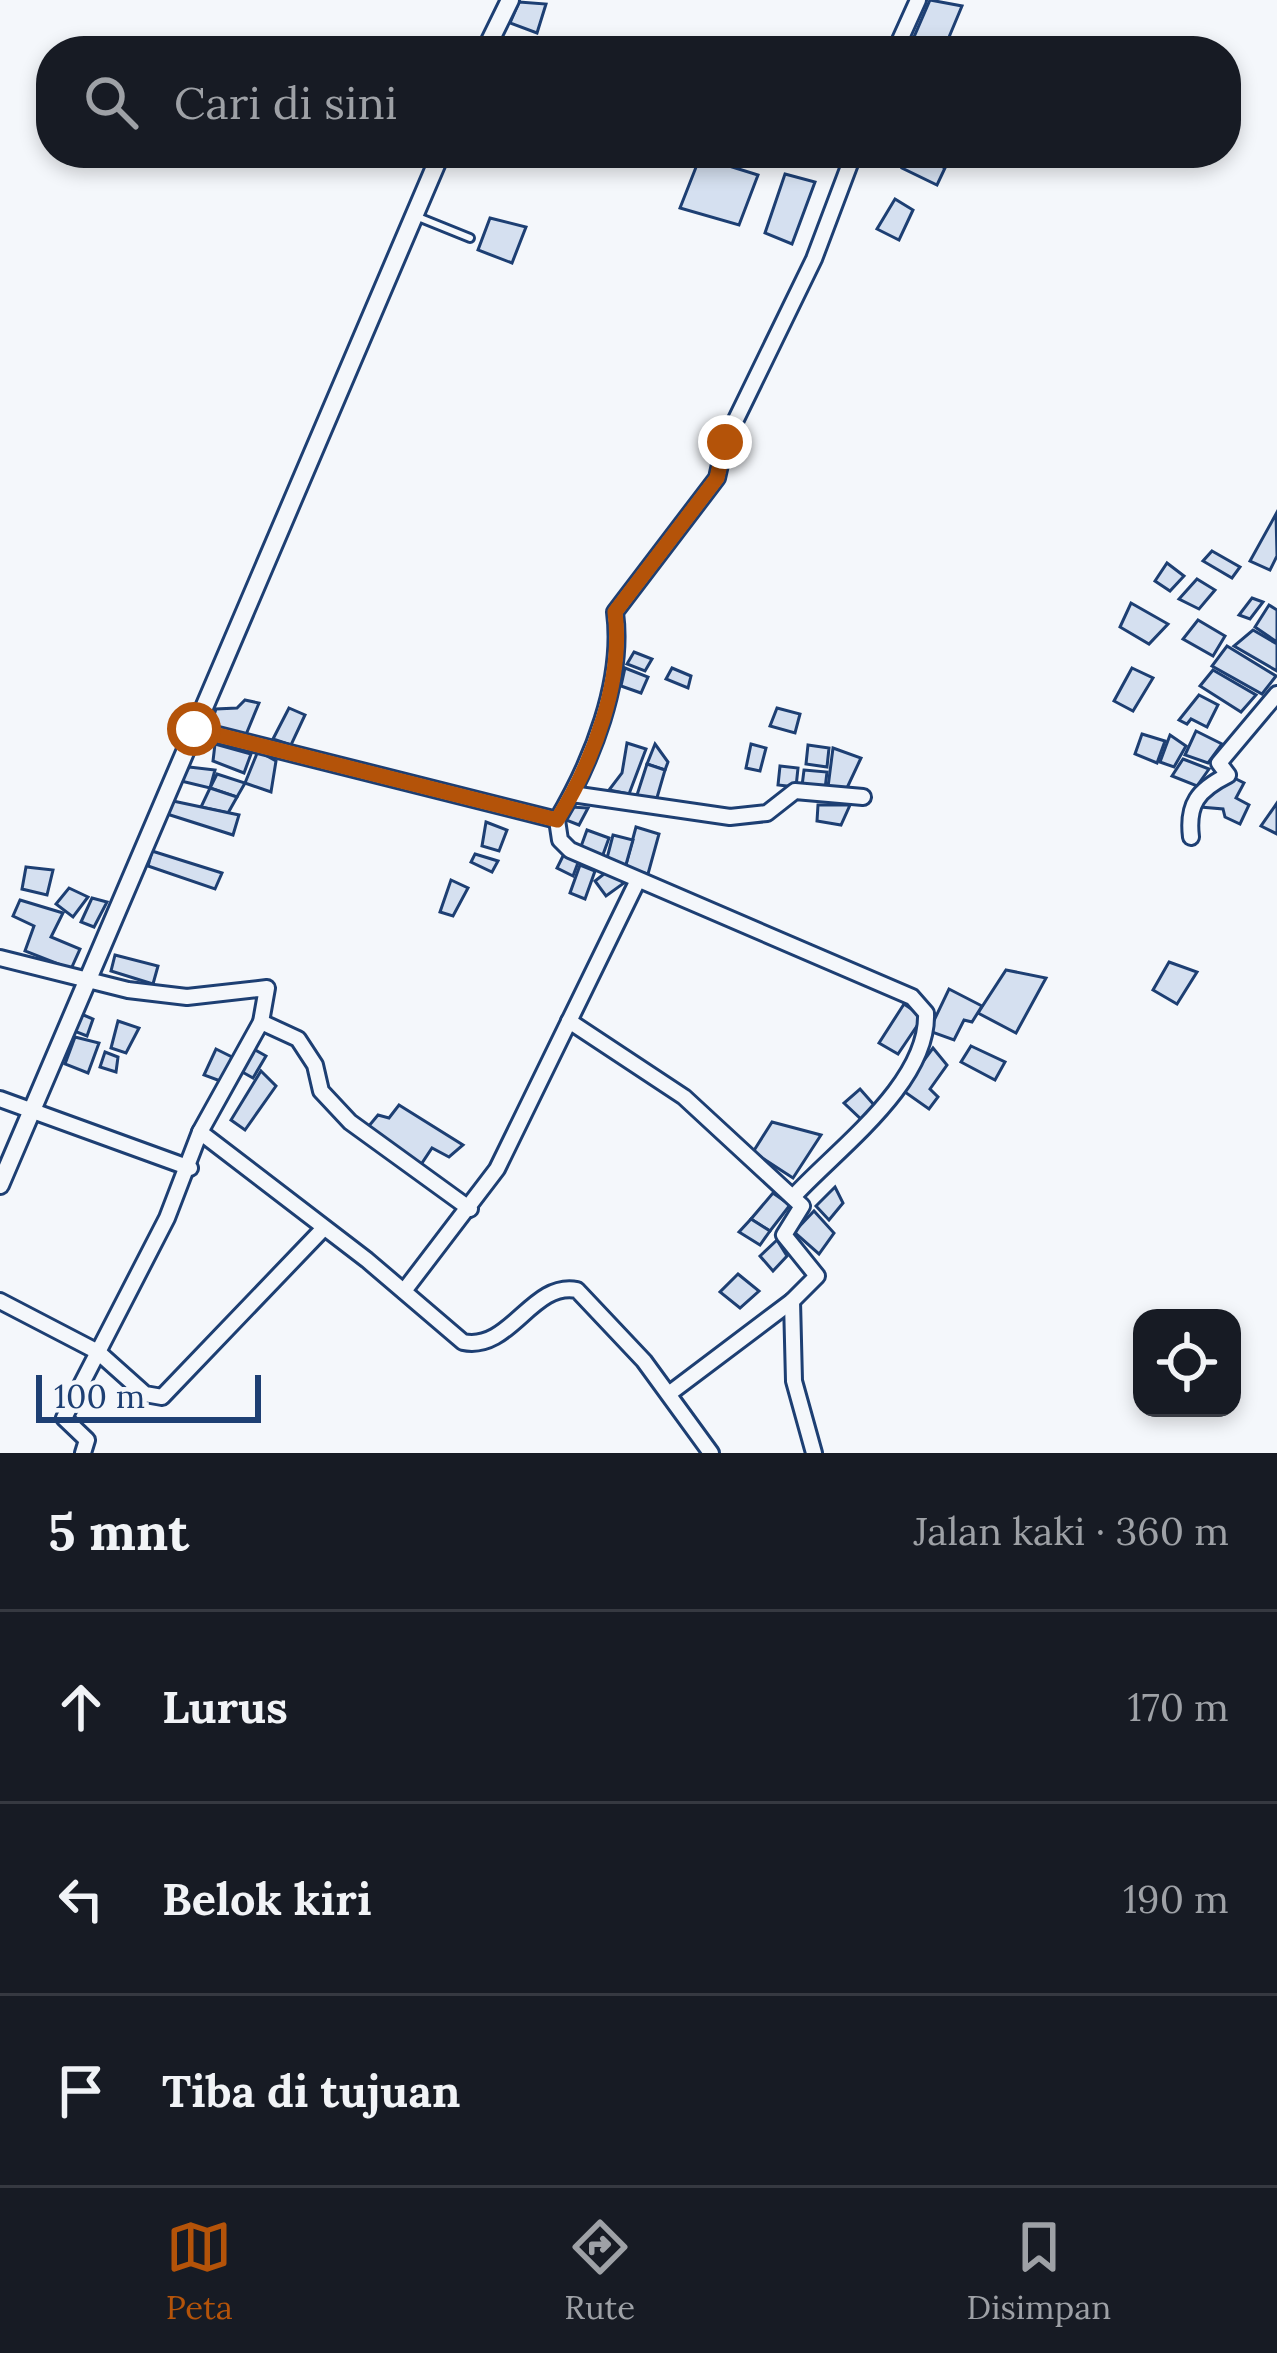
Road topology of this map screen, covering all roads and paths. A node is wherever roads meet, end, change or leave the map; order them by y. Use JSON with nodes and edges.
{"nodes":[{"id":1,"x":510,"y":0,"type":"edge"},
{"id":2,"x":918,"y":0,"type":"edge"},
{"id":3,"x":492,"y":36,"type":"edge"},
{"id":4,"x":902,"y":36,"type":"edge"},
{"id":5,"x":435,"y":168,"type":"edge"},
{"id":6,"x":848,"y":168,"type":"edge"},
{"id":7,"x":415,"y":216,"type":"junction"},
{"id":8,"x":470,"y":238,"type":"dead end"},
{"id":9,"x":1277,"y":694,"type":"edge"},
{"id":10,"x":194,"y":729,"type":"junction"},
{"id":11,"x":572,"y":794,"type":"junction"},
{"id":12,"x":862,"y":797,"type":"dead end"},
{"id":13,"x":557,"y":820,"type":"junction"},
{"id":14,"x":1191,"y":837,"type":"dead end"},
{"id":15,"x":638,"y":880,"type":"junction"},
{"id":16,"x":0,"y":958,"type":"edge"},
{"id":17,"x":89,"y":981,"type":"junction"},
{"id":18,"x":569,"y":1021,"type":"junction"},
{"id":19,"x":261,"y":1022,"type":"junction"},
{"id":20,"x":0,"y":1099,"type":"edge"},
{"id":21,"x":34,"y":1111,"type":"junction"},
{"id":22,"x":200,"y":1132,"type":"junction"},
{"id":23,"x":190,"y":1168,"type":"junction"},
{"id":24,"x":0,"y":1185,"type":"edge"},
{"id":25,"x":794,"y":1196,"type":"junction"},
{"id":26,"x":470,"y":1209,"type":"junction"},
{"id":27,"x":323,"y":1229,"type":"junction"},
{"id":28,"x":404,"y":1291,"type":"junction"},
{"id":29,"x":0,"y":1301,"type":"edge"},
{"id":30,"x":792,"y":1301,"type":"junction"},
{"id":31,"x":98,"y":1352,"type":"junction"},
{"id":32,"x":670,"y":1393,"type":"junction"},
{"id":33,"x":83,"y":1453,"type":"edge"},
{"id":34,"x":711,"y":1453,"type":"edge"},
{"id":35,"x":814,"y":1453,"type":"edge"}],
"edges":[{"from":1,"to":3,"type":"street"},
{"from":2,"to":4,"type":"street"},
{"from":5,"to":7,"type":"street"},
{"from":6,"to":11,"type":"street"},
{"from":7,"to":8,"type":"lane"},
{"from":7,"to":10,"type":"street"},
{"from":9,"to":14,"type":"street"},
{"from":10,"to":13,"type":"street"},
{"from":10,"to":17,"type":"street"},
{"from":11,"to":12,"type":"street"},
{"from":11,"to":13,"type":"street"},
{"from":13,"to":15,"type":"street"},
{"from":15,"to":18,"type":"street"},
{"from":15,"to":25,"type":"street"},
{"from":16,"to":17,"type":"street"},
{"from":17,"to":19,"type":"street"},
{"from":17,"to":21,"type":"street"},
{"from":18,"to":25,"type":"street"},
{"from":18,"to":26,"type":"street"},
{"from":19,"to":22,"type":"street"},
{"from":19,"to":26,"type":"street"},
{"from":20,"to":21,"type":"street"},
{"from":21,"to":23,"type":"street"},
{"from":21,"to":24,"type":"street"},
{"from":22,"to":23,"type":"street"},
{"from":22,"to":27,"type":"street"},
{"from":23,"to":31,"type":"street"},
{"from":25,"to":30,"type":"street"},
{"from":26,"to":28,"type":"street"},
{"from":27,"to":28,"type":"street"},
{"from":27,"to":31,"type":"street"},
{"from":28,"to":32,"type":"street"},
{"from":29,"to":31,"type":"street"},
{"from":30,"to":32,"type":"street"},
{"from":30,"to":35,"type":"street"},
{"from":31,"to":33,"type":"street"},
{"from":32,"to":34,"type":"street"}]}
